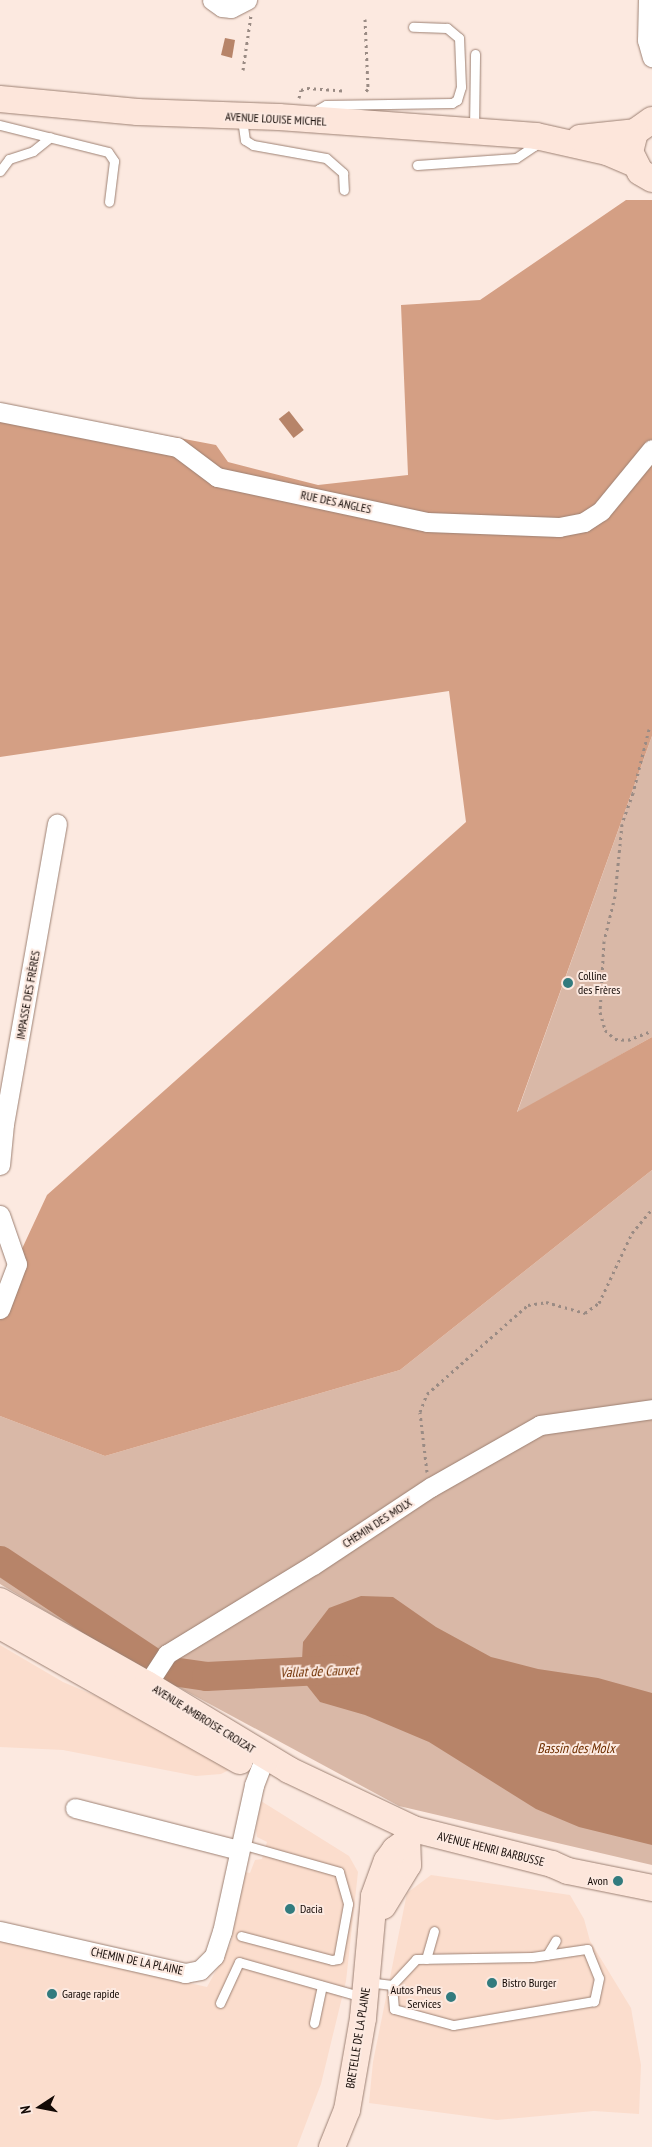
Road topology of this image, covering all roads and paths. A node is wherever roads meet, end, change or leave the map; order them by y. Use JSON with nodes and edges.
{"nodes":[{"id":1,"x":212,"y":0,"type":"edge"},
{"id":2,"x":648,"y":0,"type":"edge"},
{"id":3,"x":249,"y":5,"type":"edge"},
{"id":4,"x":365,"y":19,"type":"dead end"},
{"id":5,"x":413,"y":27,"type":"dead end"},
{"id":6,"x":475,"y":54,"type":"dead end"},
{"id":7,"x":652,"y":57,"type":"edge"},
{"id":8,"x":243,"y":70,"type":"dead end"},
{"id":9,"x":0,"y":99,"type":"edge"},
{"id":10,"x":299,"y":104,"type":"dead end"},
{"id":11,"x":243,"y":116,"type":"junction"},
{"id":12,"x":319,"y":120,"type":"junction"},
{"id":13,"x":646,"y":122,"type":"edge"},
{"id":14,"x":0,"y":125,"type":"edge"},
{"id":15,"x":474,"y":133,"type":"junction"},
{"id":16,"x":50,"y":137,"type":"junction"},
{"id":17,"x":544,"y":137,"type":"junction"},
{"id":18,"x":417,"y":164,"type":"dead end"},
{"id":19,"x":0,"y":171,"type":"edge"},
{"id":20,"x":642,"y":171,"type":"edge"},
{"id":21,"x":344,"y":190,"type":"dead end"},
{"id":22,"x":109,"y":202,"type":"dead end"},
{"id":23,"x":0,"y":412,"type":"edge"},
{"id":24,"x":652,"y":449,"type":"edge"},
{"id":25,"x":649,"y":729,"type":"dead end"},
{"id":26,"x":58,"y":824,"type":"dead end"},
{"id":27,"x":652,"y":1031,"type":"edge"},
{"id":28,"x":0,"y":1166,"type":"edge"},
{"id":29,"x":652,"y":1209,"type":"edge"},
{"id":30,"x":0,"y":1214,"type":"edge"},
{"id":31,"x":0,"y":1309,"type":"edge"},
{"id":32,"x":652,"y":1409,"type":"edge"},
{"id":33,"x":431,"y":1487,"type":"junction"},
{"id":34,"x":0,"y":1601,"type":"edge"},
{"id":35,"x":0,"y":1626,"type":"edge"},
{"id":36,"x":150,"y":1679,"type":"junction"},
{"id":37,"x":261,"y":1764,"type":"junction"},
{"id":38,"x":75,"y":1808,"type":"dead end"},
{"id":39,"x":410,"y":1835,"type":"junction"},
{"id":40,"x":240,"y":1847,"type":"junction"},
{"id":41,"x":652,"y":1888,"type":"edge"},
{"id":42,"x":0,"y":1931,"type":"edge"},
{"id":43,"x":434,"y":1931,"type":"dead end"},
{"id":44,"x":241,"y":1936,"type":"dead end"},
{"id":45,"x":556,"y":1940,"type":"dead end"},
{"id":46,"x":547,"y":1955,"type":"junction"},
{"id":47,"x":426,"y":1959,"type":"junction"},
{"id":48,"x":322,"y":1986,"type":"junction"},
{"id":49,"x":375,"y":1988,"type":"junction"},
{"id":50,"x":220,"y":2003,"type":"dead end"},
{"id":51,"x":314,"y":2023,"type":"dead end"},
{"id":52,"x":332,"y":2147,"type":"edge"}],
"edges":[{"from":1,"to":3,"type":"street"},
{"from":2,"to":7,"type":"street"},
{"from":3,"to":8,"type":"path"},
{"from":4,"to":10,"type":"path"},
{"from":5,"to":12,"type":"lane"},
{"from":6,"to":15,"type":"lane"},
{"from":9,"to":11,"type":"main road","name":"AVENUE LOUISE MICHEL"},
{"from":11,"to":12,"type":"main road","name":"AVENUE LOUISE MICHEL"},
{"from":11,"to":21,"type":"lane"},
{"from":12,"to":15,"type":"main road","name":"AVENUE LOUISE MICHEL"},
{"from":13,"to":17,"type":"main road","name":"AVENUE LOUISE MICHEL"},
{"from":13,"to":20,"type":"main road"},
{"from":14,"to":16,"type":"lane"},
{"from":15,"to":17,"type":"main road","name":"AVENUE LOUISE MICHEL"},
{"from":16,"to":19,"type":"lane"},
{"from":16,"to":22,"type":"lane"},
{"from":17,"to":18,"type":"lane"},
{"from":17,"to":20,"type":"main road","name":"AVENUE LOUISE MICHEL"},
{"from":23,"to":24,"type":"street","name":"RUE DES ANGLES"},
{"from":25,"to":27,"type":"path"},
{"from":26,"to":28,"type":"street","name":"IMPASSE DES FRÈRES"},
{"from":29,"to":33,"type":"path"},
{"from":30,"to":31,"type":"street"},
{"from":32,"to":33,"type":"street","name":"CHEMIN DES MOLX"},
{"from":33,"to":36,"type":"street","name":"CHEMIN DES MOLX"},
{"from":34,"to":36,"type":"main road","name":"AVENUE AMBROISE CROIZAT"},
{"from":35,"to":36,"type":"main road","name":"AVENUE AMBROISE CROIZAT"},
{"from":36,"to":37,"type":"main road","name":"AVENUE AMBROISE CROIZAT"},
{"from":37,"to":39,"type":"main road","name":"AVENUE AMBROISE CROIZAT"},
{"from":37,"to":40,"type":"street","name":"CHEMIN DE LA PLAINE"},
{"from":38,"to":40,"type":"street"},
{"from":39,"to":41,"type":"main road","name":"AVENUE HENRI BARBUSSE"},
{"from":39,"to":49,"type":"main road","name":"BRETELLE DE LA PLAINE"},
{"from":40,"to":42,"type":"street","name":"CHEMIN DE LA PLAINE"},
{"from":40,"to":44,"type":"lane"},
{"from":43,"to":47,"type":"lane"},
{"from":45,"to":46,"type":"lane"},
{"from":46,"to":47,"type":"lane"},
{"from":46,"to":49,"type":"lane"},
{"from":47,"to":49,"type":"lane"},
{"from":48,"to":49,"type":"lane"},
{"from":48,"to":50,"type":"lane"},
{"from":48,"to":51,"type":"lane"},
{"from":49,"to":52,"type":"main road","name":"BRETELLE DE LA PLAINE"}]}
